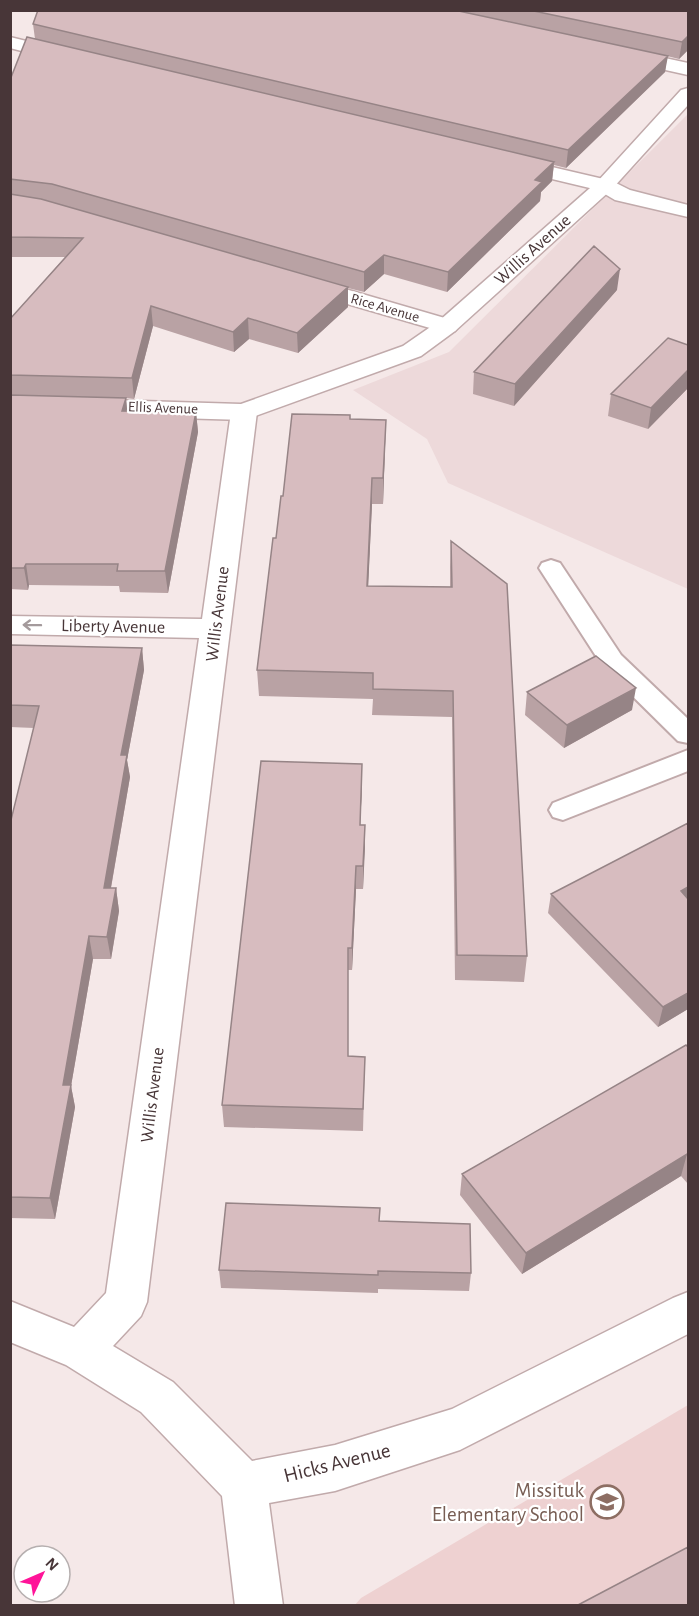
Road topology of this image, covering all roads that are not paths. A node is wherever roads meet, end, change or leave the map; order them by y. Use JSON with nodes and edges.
{"nodes":[{"id":1,"x":10,"y":42,"type":"edge"},
{"id":2,"x":604,"y":51,"type":"edge"},
{"id":3,"x":91,"y":62,"type":"edge"},
{"id":4,"x":688,"y":69,"type":"edge"},
{"id":5,"x":688,"y":94,"type":"edge"},
{"id":6,"x":486,"y":157,"type":"edge"},
{"id":7,"x":605,"y":185,"type":"junction"},
{"id":8,"x":688,"y":211,"type":"edge"},
{"id":9,"x":286,"y":279,"type":"edge"},
{"id":10,"x":447,"y":326,"type":"junction"},
{"id":11,"x":10,"y":405,"type":"edge"},
{"id":12,"x":244,"y":412,"type":"junction"},
{"id":13,"x":551,"y":568,"type":"dead end"},
{"id":14,"x":10,"y":625,"type":"edge"},
{"id":15,"x":216,"y":629,"type":"junction"},
{"id":16,"x":688,"y":734,"type":"edge"},
{"id":17,"x":688,"y":760,"type":"edge"},
{"id":18,"x":563,"y":810,"type":"dead end"},
{"id":19,"x":688,"y":1312,"type":"edge"},
{"id":20,"x":10,"y":1321,"type":"edge"},
{"id":21,"x":81,"y":1350,"type":"junction"},
{"id":22,"x":244,"y":1485,"type":"junction"},
{"id":23,"x":259,"y":1605,"type":"edge"}],
"edges":[{"from":1,"to":3,"type":"street"},
{"from":2,"to":4,"type":"street"},
{"from":5,"to":7,"type":"street","name":"Willis Avenue"},
{"from":6,"to":7,"type":"street"},
{"from":7,"to":8,"type":"street"},
{"from":7,"to":10,"type":"street","name":"Willis Avenue"},
{"from":9,"to":10,"type":"street","name":"Rice Avenue"},
{"from":10,"to":12,"type":"street","name":"Willis Avenue"},
{"from":11,"to":12,"type":"street","name":"Ellis Avenue"},
{"from":12,"to":15,"type":"street","name":"Willis Avenue"},
{"from":13,"to":16,"type":"lane"},
{"from":15,"to":14,"type":"street","name":"Liberty Avenue","one_way":true},
{"from":15,"to":21,"type":"street","name":"Willis Avenue"},
{"from":17,"to":18,"type":"lane"},
{"from":19,"to":22,"type":"street","name":"Hicks Avenue"},
{"from":20,"to":21,"type":"street"},
{"from":21,"to":22,"type":"street"},
{"from":22,"to":23,"type":"street"}]}
